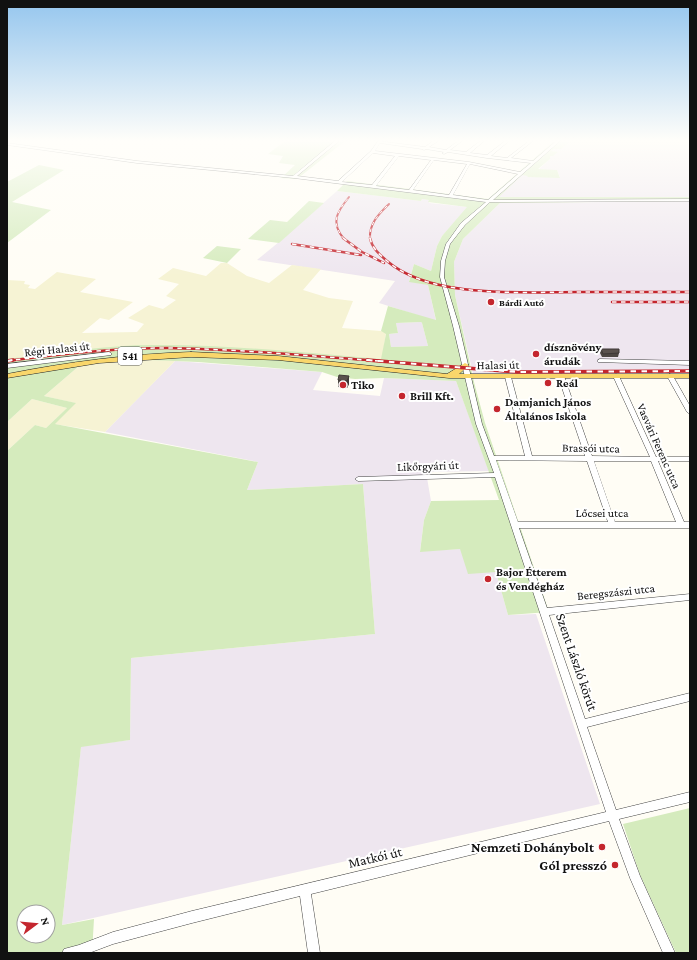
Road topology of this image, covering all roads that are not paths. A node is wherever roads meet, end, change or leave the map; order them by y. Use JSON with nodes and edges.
{"nodes":[{"id":1,"x":374,"y":186,"type":"edge"},
{"id":2,"x":414,"y":186,"type":"edge"},
{"id":3,"x":456,"y":186,"type":"edge"},
{"id":4,"x":505,"y":186,"type":"edge"},
{"id":5,"x":411,"y":190,"type":"junction"},
{"id":6,"x":450,"y":196,"type":"junction"},
{"id":7,"x":690,"y":200,"type":"edge"},
{"id":8,"x":489,"y":201,"type":"junction"},
{"id":9,"x":109,"y":354,"type":"dead end"},
{"id":10,"x":600,"y":361,"type":"dead end"},
{"id":11,"x":690,"y":363,"type":"edge"},
{"id":12,"x":465,"y":365,"type":"junction"},
{"id":13,"x":7,"y":366,"type":"edge"},
{"id":14,"x":7,"y":376,"type":"edge"},
{"id":15,"x":447,"y":376,"type":"junction"},
{"id":16,"x":561,"y":376,"type":"junction"},
{"id":17,"x":616,"y":376,"type":"junction"},
{"id":18,"x":670,"y":376,"type":"junction"},
{"id":19,"x":690,"y":376,"type":"edge"},
{"id":20,"x":468,"y":377,"type":"junction"},
{"id":21,"x":508,"y":377,"type":"junction"},
{"id":22,"x":690,"y":412,"type":"edge"},
{"id":23,"x":491,"y":458,"type":"junction"},
{"id":24,"x":529,"y":458,"type":"junction"},
{"id":25,"x":590,"y":459,"type":"junction"},
{"id":26,"x":654,"y":459,"type":"junction"},
{"id":27,"x":690,"y":459,"type":"edge"},
{"id":28,"x":498,"y":475,"type":"junction"},
{"id":29,"x":358,"y":479,"type":"dead end"},
{"id":30,"x":612,"y":524,"type":"junction"},
{"id":31,"x":514,"y":525,"type":"junction"},
{"id":32,"x":681,"y":525,"type":"junction"},
{"id":33,"x":690,"y":525,"type":"edge"},
{"id":34,"x":690,"y":597,"type":"edge"},
{"id":35,"x":544,"y":612,"type":"junction"},
{"id":36,"x":690,"y":697,"type":"edge"},
{"id":37,"x":583,"y":724,"type":"junction"},
{"id":38,"x":690,"y":797,"type":"edge"},
{"id":39,"x":612,"y":815,"type":"junction"},
{"id":40,"x":305,"y":889,"type":"junction"},
{"id":41,"x":75,"y":952,"type":"edge"},
{"id":42,"x":314,"y":953,"type":"edge"},
{"id":43,"x":669,"y":953,"type":"edge"}],
"edges":[{"from":1,"to":5,"type":"street"},
{"from":2,"to":5,"type":"street"},
{"from":3,"to":6,"type":"street"},
{"from":4,"to":8,"type":"street","name":"Szent László körút"},
{"from":5,"to":6,"type":"street"},
{"from":6,"to":8,"type":"street"},
{"from":7,"to":8,"type":"street"},
{"from":8,"to":12,"type":"street","name":"Szent László körút"},
{"from":9,"to":13,"type":"street","name":"Régi Halasi út"},
{"from":10,"to":11,"type":"street"},
{"from":12,"to":15,"type":"main road"},
{"from":12,"to":20,"type":"street","name":"Szent László körút"},
{"from":14,"to":15,"type":"main road","name":"Halasi út","number":"541"},
{"from":15,"to":20,"type":"main road","name":"Halasi út","number":"541"},
{"from":16,"to":17,"type":"main road","name":"Halasi út","number":"541"},
{"from":16,"to":21,"type":"main road","name":"Halasi út","number":"541"},
{"from":16,"to":25,"type":"street"},
{"from":17,"to":18,"type":"main road","name":"Halasi út","number":"541"},
{"from":17,"to":26,"type":"street","name":"Vasvári Ferenc utca"},
{"from":18,"to":19,"type":"main road","name":"Halasi út","number":"541"},
{"from":18,"to":22,"type":"street"},
{"from":20,"to":21,"type":"main road","name":"Halasi út","number":"541"},
{"from":20,"to":23,"type":"street","name":"Szent László körút"},
{"from":21,"to":24,"type":"street"},
{"from":23,"to":24,"type":"street","name":"Brassói utca"},
{"from":23,"to":28,"type":"street","name":"Szent László körút"},
{"from":24,"to":25,"type":"street","name":"Brassói utca"},
{"from":25,"to":26,"type":"street","name":"Brassói utca"},
{"from":25,"to":30,"type":"street"},
{"from":26,"to":27,"type":"street","name":"Brassói utca"},
{"from":26,"to":32,"type":"street","name":"Vasvári Ferenc utca"},
{"from":28,"to":29,"type":"street","name":"Likőrgyári út"},
{"from":28,"to":31,"type":"street","name":"Szent László körút"},
{"from":30,"to":31,"type":"street","name":"Lőcsei utca"},
{"from":30,"to":32,"type":"street","name":"Lőcsei utca"},
{"from":31,"to":35,"type":"street","name":"Szent László körút"},
{"from":32,"to":33,"type":"street","name":"Lőcsei utca"},
{"from":34,"to":35,"type":"street","name":"Beregszászi utca"},
{"from":35,"to":37,"type":"street","name":"Szent László körút"},
{"from":36,"to":37,"type":"street"},
{"from":37,"to":39,"type":"street","name":"Szent László körút"},
{"from":38,"to":39,"type":"street","name":"Matkói út"},
{"from":39,"to":40,"type":"street","name":"Matkói út"},
{"from":39,"to":43,"type":"street","name":"Szent László körút"},
{"from":40,"to":41,"type":"street","name":"Matkói út"},
{"from":40,"to":42,"type":"street"}]}
